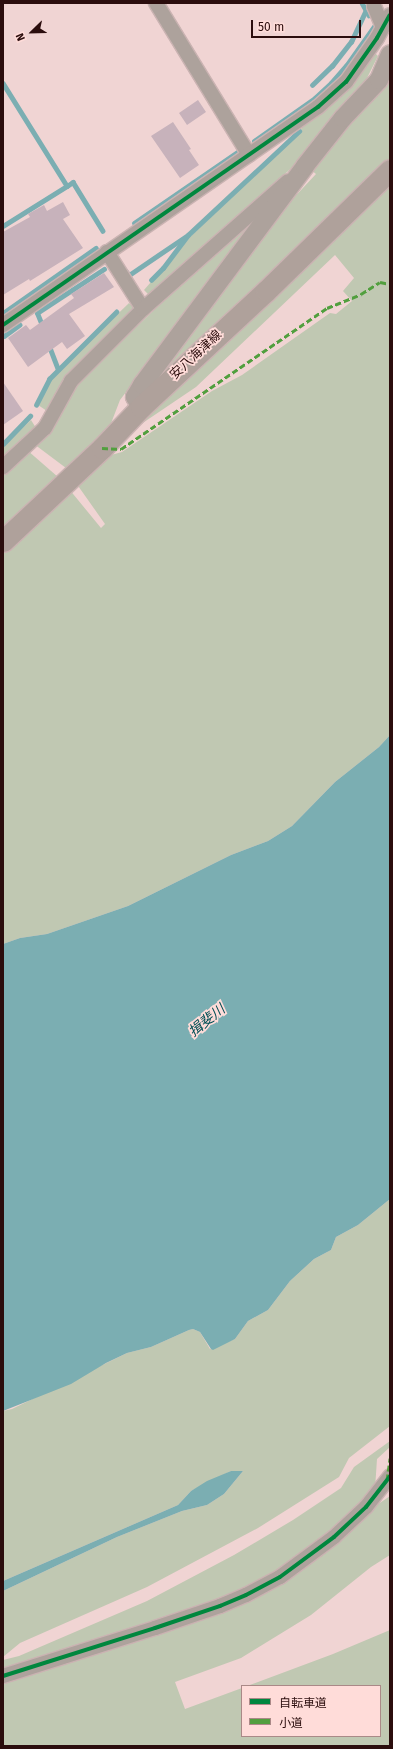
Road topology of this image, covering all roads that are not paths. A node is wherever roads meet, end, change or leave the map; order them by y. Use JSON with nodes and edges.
{"nodes":[{"id":1,"x":156,"y":3,"type":"edge"},
{"id":2,"x":374,"y":3,"type":"edge"},
{"id":3,"x":390,"y":15,"type":"edge"},
{"id":4,"x":383,"y":27,"type":"junction"},
{"id":5,"x":390,"y":54,"type":"edge"},
{"id":6,"x":249,"y":155,"type":"junction"},
{"id":7,"x":305,"y":166,"type":"junction"},
{"id":8,"x":390,"y":170,"type":"edge"},
{"id":9,"x":107,"y":252,"type":"junction"},
{"id":10,"x":142,"y":309,"type":"junction"},
{"id":11,"x":3,"y":325,"type":"edge"},
{"id":12,"x":141,"y":407,"type":"junction"},
{"id":13,"x":3,"y":467,"type":"edge"},
{"id":14,"x":3,"y":541,"type":"edge"},
{"id":15,"x":389,"y":1478,"type":"edge"},
{"id":16,"x":3,"y":1676,"type":"edge"}],
"edges":[{"from":1,"to":6,"type":"street"},
{"from":2,"to":4,"type":"street"},
{"from":3,"to":4,"type":"street"},
{"from":4,"to":6,"type":"street"},
{"from":5,"to":7,"type":"street"},
{"from":6,"to":9,"type":"street"},
{"from":7,"to":10,"type":"street"},
{"from":7,"to":12,"type":"street"},
{"from":8,"to":12,"type":"main road","name":"安八海津線"},
{"from":9,"to":10,"type":"street"},
{"from":9,"to":11,"type":"street"},
{"from":10,"to":13,"type":"street"},
{"from":12,"to":14,"type":"main road","name":"安八海津線"},
{"from":15,"to":16,"type":"street"}]}
